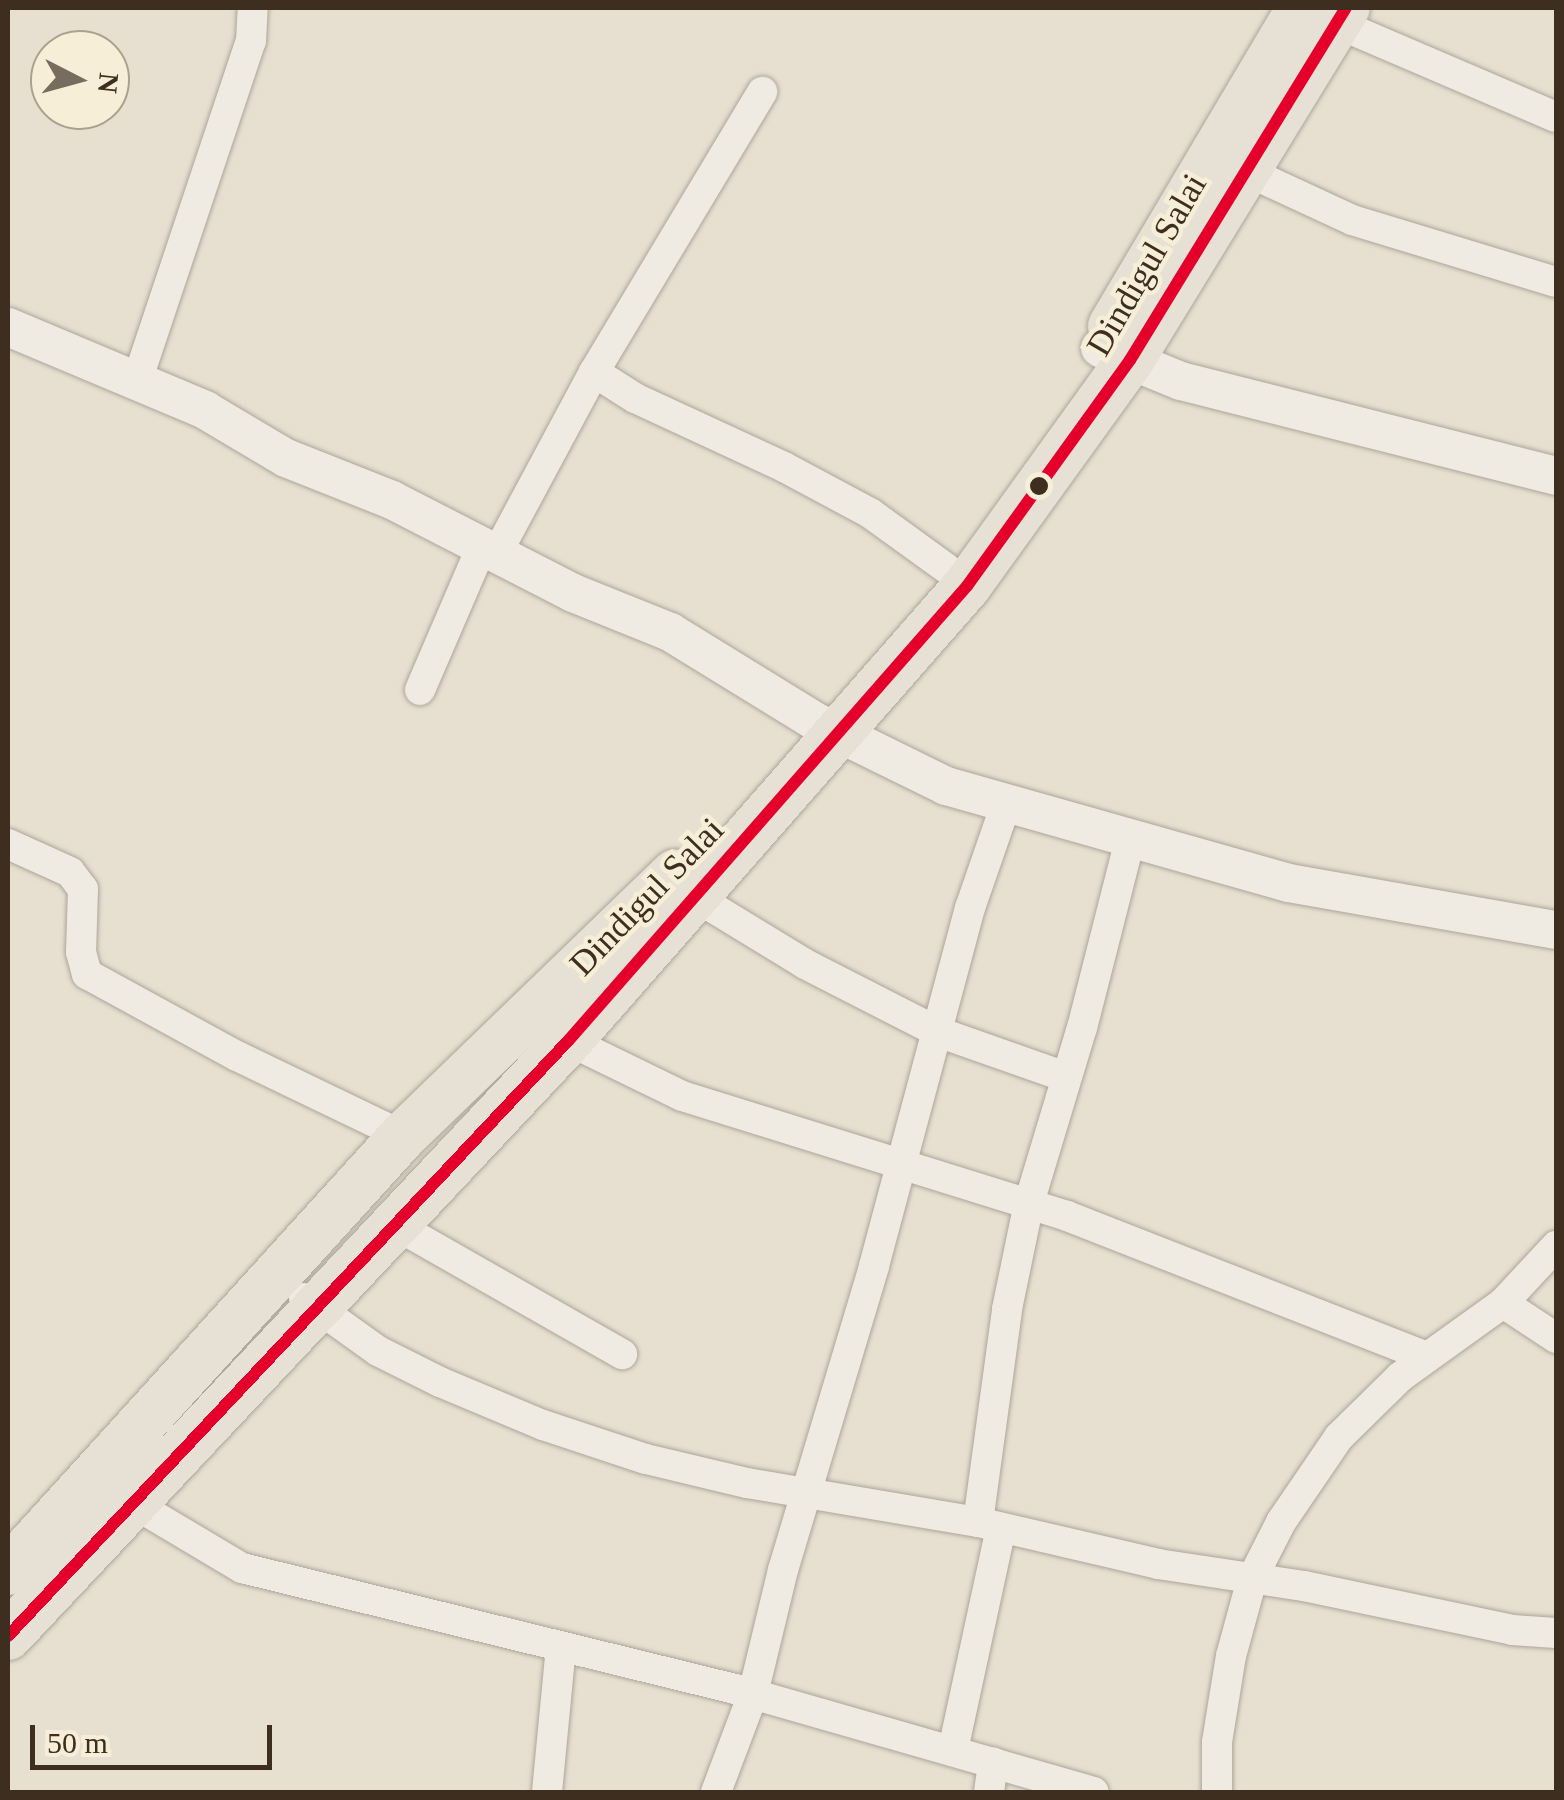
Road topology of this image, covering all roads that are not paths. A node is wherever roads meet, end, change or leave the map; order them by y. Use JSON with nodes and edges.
{"nodes":[{"id":1,"x":253,"y":8,"type":"edge"},
{"id":2,"x":1322,"y":11,"type":"edge"},
{"id":3,"x":762,"y":92,"type":"dead end"},
{"id":4,"x":1556,"y":117,"type":"edge"},
{"id":5,"x":1228,"y":162,"type":"junction"},
{"id":6,"x":1556,"y":282,"type":"edge"},
{"id":7,"x":8,"y":327,"type":"edge"},
{"id":8,"x":1115,"y":354,"type":"junction"},
{"id":9,"x":594,"y":372,"type":"junction"},
{"id":10,"x":137,"y":381,"type":"junction"},
{"id":11,"x":1556,"y":476,"type":"edge"},
{"id":12,"x":490,"y":549,"type":"junction"},
{"id":13,"x":946,"y":568,"type":"junction"},
{"id":14,"x":420,"y":690,"type":"dead end"},
{"id":15,"x":827,"y":728,"type":"junction"},
{"id":16,"x":1006,"y":804,"type":"junction"},
{"id":17,"x":1130,"y":840,"type":"junction"},
{"id":18,"x":8,"y":844,"type":"edge"},
{"id":19,"x":681,"y":889,"type":"junction"},
{"id":20,"x":1556,"y":930,"type":"edge"},
{"id":21,"x":548,"y":1030,"type":"junction"},
{"id":22,"x":938,"y":1032,"type":"junction"},
{"id":23,"x":1066,"y":1077,"type":"junction"},
{"id":24,"x":403,"y":1136,"type":"junction"},
{"id":25,"x":901,"y":1165,"type":"junction"},
{"id":26,"x":1029,"y":1203,"type":"junction"},
{"id":27,"x":392,"y":1223,"type":"junction"},
{"id":28,"x":1556,"y":1246,"type":"edge"},
{"id":29,"x":276,"y":1273,"type":"junction"},
{"id":30,"x":1502,"y":1303,"type":"junction"},
{"id":31,"x":314,"y":1307,"type":"junction"},
{"id":32,"x":1556,"y":1338,"type":"edge"},
{"id":33,"x":622,"y":1354,"type":"dead end"},
{"id":34,"x":1426,"y":1357,"type":"junction"},
{"id":35,"x":113,"y":1489,"type":"junction"},
{"id":36,"x":807,"y":1493,"type":"junction"},
{"id":37,"x":990,"y":1525,"type":"junction"},
{"id":38,"x":8,"y":1571,"type":"edge"},
{"id":39,"x":1252,"y":1579,"type":"junction"},
{"id":40,"x":1556,"y":1633,"type":"edge"},
{"id":41,"x":8,"y":1636,"type":"edge"},
{"id":42,"x":562,"y":1647,"type":"junction"},
{"id":43,"x":753,"y":1694,"type":"junction"},
{"id":44,"x":953,"y":1750,"type":"junction"},
{"id":45,"x":993,"y":1762,"type":"junction"},
{"id":46,"x":548,"y":1792,"type":"edge"},
{"id":47,"x":716,"y":1792,"type":"edge"},
{"id":48,"x":989,"y":1792,"type":"edge"},
{"id":49,"x":1094,"y":1792,"type":"edge"},
{"id":50,"x":1217,"y":1792,"type":"edge"}],
"edges":[{"from":1,"to":10,"type":"street"},
{"from":2,"to":4,"type":"street"},
{"from":2,"to":5,"type":"main road","name":"Dindigul Salai"},
{"from":3,"to":9,"type":"street"},
{"from":5,"to":6,"type":"street"},
{"from":5,"to":8,"type":"main road","name":"Dindigul Salai"},
{"from":7,"to":10,"type":"street"},
{"from":8,"to":11,"type":"street"},
{"from":8,"to":13,"type":"main road","name":"Dindigul Salai"},
{"from":8,"to":15,"type":"main road","name":"Dindigul Salai"},
{"from":9,"to":12,"type":"street"},
{"from":9,"to":13,"type":"street"},
{"from":10,"to":12,"type":"street"},
{"from":12,"to":14,"type":"street"},
{"from":12,"to":15,"type":"street"},
{"from":13,"to":15,"type":"main road","name":"Dindigul Salai"},
{"from":15,"to":16,"type":"street"},
{"from":15,"to":19,"type":"main road","name":"Dindigul Salai"},
{"from":16,"to":17,"type":"street"},
{"from":16,"to":22,"type":"street"},
{"from":17,"to":20,"type":"street"},
{"from":17,"to":23,"type":"street"},
{"from":18,"to":24,"type":"street"},
{"from":19,"to":21,"type":"main road","name":"Dindigul Salai"},
{"from":19,"to":22,"type":"street"},
{"from":21,"to":24,"type":"main road","name":"Dindigul Salai"},
{"from":21,"to":25,"type":"street"},
{"from":21,"to":27,"type":"main road","name":"Dindigul Salai"},
{"from":22,"to":23,"type":"street"},
{"from":22,"to":25,"type":"street"},
{"from":23,"to":26,"type":"street"},
{"from":24,"to":29,"type":"main road","name":"Dindigul Salai"},
{"from":25,"to":26,"type":"street"},
{"from":25,"to":36,"type":"street"},
{"from":26,"to":34,"type":"street"},
{"from":26,"to":37,"type":"street"},
{"from":27,"to":31,"type":"main road","name":"Dindigul Salai"},
{"from":27,"to":33,"type":"street"},
{"from":28,"to":30,"type":"street"},
{"from":29,"to":31,"type":"street"},
{"from":29,"to":35,"type":"main road","name":"Dindigul Salai"},
{"from":30,"to":32,"type":"street"},
{"from":30,"to":34,"type":"street"},
{"from":31,"to":35,"type":"main road","name":"Dindigul Salai"},
{"from":31,"to":36,"type":"street"},
{"from":34,"to":39,"type":"street"},
{"from":35,"to":38,"type":"main road","name":"Dindigul Salai"},
{"from":35,"to":41,"type":"main road","name":"Dindigul Salai"},
{"from":35,"to":42,"type":"street"},
{"from":36,"to":37,"type":"street"},
{"from":36,"to":43,"type":"street"},
{"from":37,"to":39,"type":"street"},
{"from":37,"to":44,"type":"street"},
{"from":39,"to":40,"type":"street"},
{"from":39,"to":50,"type":"street"},
{"from":42,"to":43,"type":"street"},
{"from":42,"to":46,"type":"street"},
{"from":43,"to":44,"type":"street"},
{"from":43,"to":47,"type":"street"},
{"from":44,"to":45,"type":"street"},
{"from":45,"to":48,"type":"street"},
{"from":45,"to":49,"type":"street"}]}
